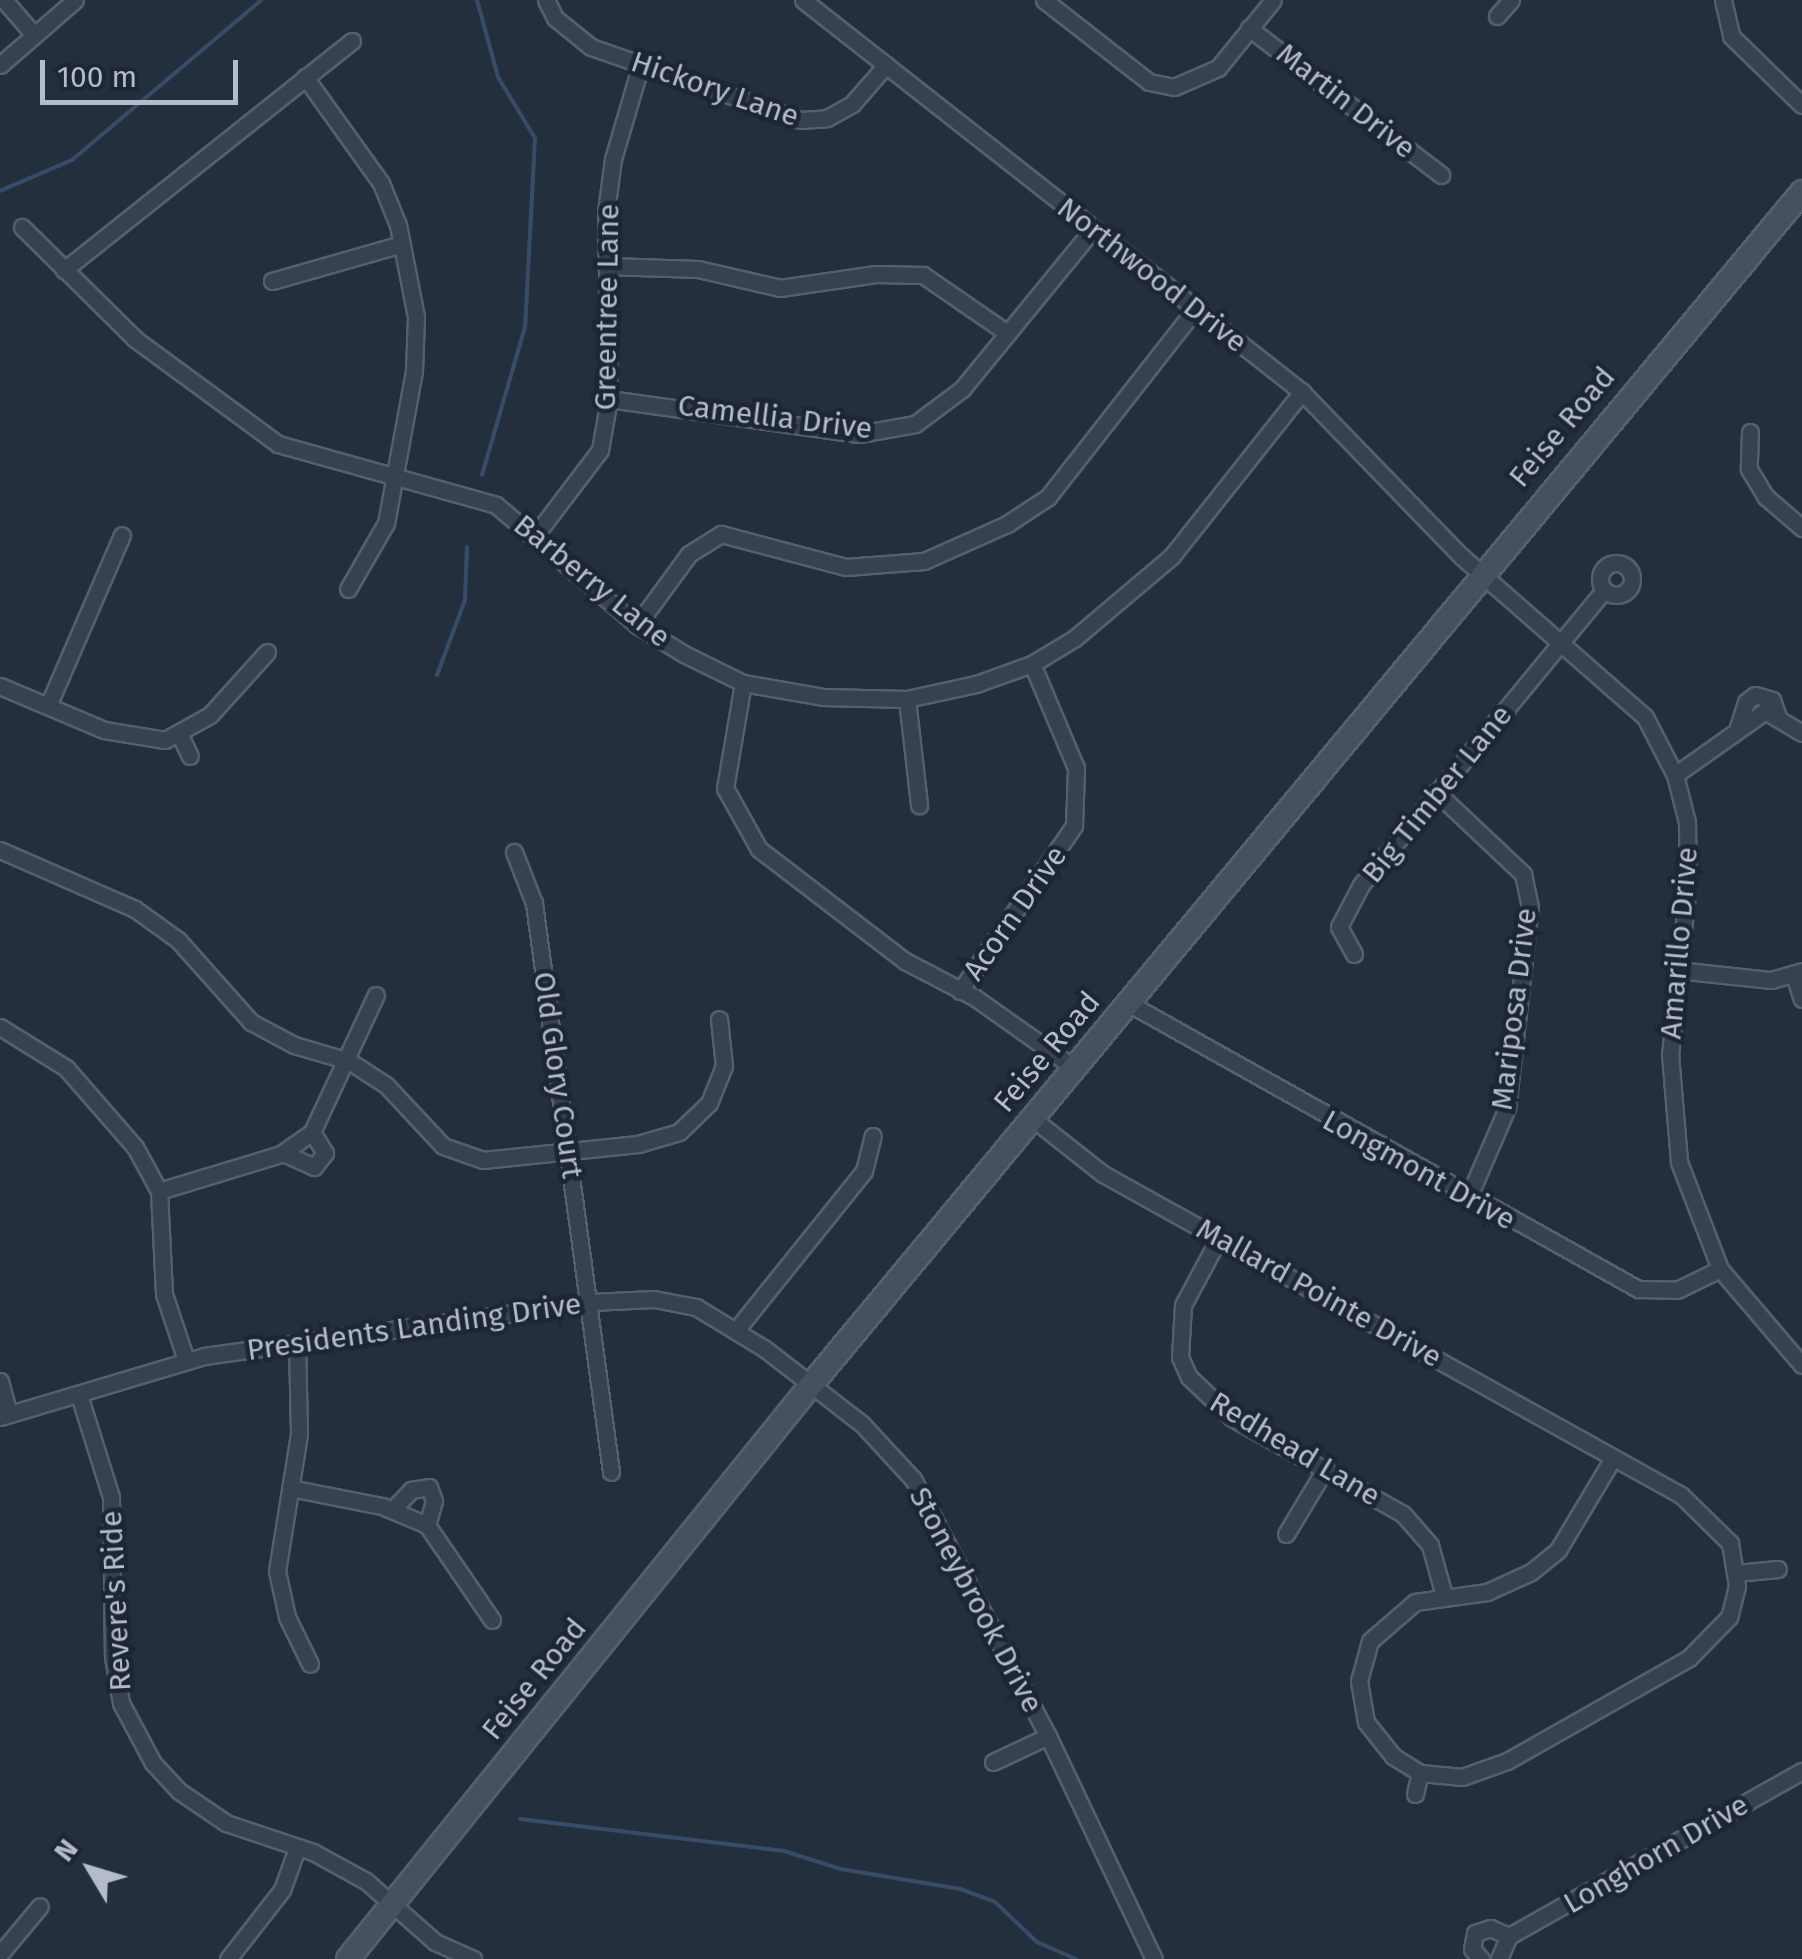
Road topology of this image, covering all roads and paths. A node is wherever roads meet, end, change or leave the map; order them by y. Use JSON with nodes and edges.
{"nodes":[{"id":1,"x":4,"y":0,"type":"edge"},
{"id":2,"x":75,"y":0,"type":"edge"},
{"id":3,"x":546,"y":0,"type":"edge"},
{"id":4,"x":803,"y":0,"type":"edge"},
{"id":5,"x":1044,"y":0,"type":"edge"},
{"id":6,"x":1272,"y":0,"type":"edge"},
{"id":7,"x":1512,"y":0,"type":"edge"},
{"id":8,"x":1723,"y":0,"type":"edge"},
{"id":9,"x":1497,"y":16,"type":"dead end"},
{"id":10,"x":1250,"y":28,"type":"junction"},
{"id":11,"x":34,"y":35,"type":"junction"},
{"id":12,"x":352,"y":41,"type":"dead end"},
{"id":13,"x":641,"y":64,"type":"junction"},
{"id":14,"x":0,"y":65,"type":"edge"},
{"id":15,"x":886,"y":66,"type":"junction"},
{"id":16,"x":305,"y":77,"type":"junction"},
{"id":17,"x":1802,"y":105,"type":"edge"},
{"id":18,"x":1442,"y":175,"type":"dead end"},
{"id":19,"x":1802,"y":192,"type":"edge"},
{"id":20,"x":22,"y":227,"type":"dead end"},
{"id":21,"x":1092,"y":230,"type":"junction"},
{"id":22,"x":402,"y":244,"type":"junction"},
{"id":23,"x":606,"y":266,"type":"junction"},
{"id":24,"x":64,"y":270,"type":"junction"},
{"id":25,"x":272,"y":281,"type":"dead end"},
{"id":26,"x":1196,"y":308,"type":"junction"},
{"id":27,"x":1007,"y":334,"type":"junction"},
{"id":28,"x":1302,"y":392,"type":"junction"},
{"id":29,"x":609,"y":398,"type":"junction"},
{"id":30,"x":1750,"y":432,"type":"dead end"},
{"id":31,"x":395,"y":476,"type":"junction"},
{"id":32,"x":1802,"y":528,"type":"edge"},
{"id":33,"x":537,"y":533,"type":"junction"},
{"id":34,"x":122,"y":535,"type":"dead end"},
{"id":35,"x":1481,"y":573,"type":"junction"},
{"id":36,"x":348,"y":589,"type":"dead end"},
{"id":37,"x":1604,"y":590,"type":"dead end"},
{"id":38,"x":637,"y":625,"type":"junction"},
{"id":39,"x":1562,"y":642,"type":"junction"},
{"id":40,"x":266,"y":652,"type":"dead end"},
{"id":41,"x":1032,"y":664,"type":"junction"},
{"id":42,"x":743,"y":683,"type":"junction"},
{"id":43,"x":0,"y":686,"type":"edge"},
{"id":44,"x":907,"y":699,"type":"junction"},
{"id":45,"x":48,"y":706,"type":"junction"},
{"id":46,"x":1802,"y":733,"type":"edge"},
{"id":47,"x":180,"y":735,"type":"junction"},
{"id":48,"x":190,"y":756,"type":"dead end"},
{"id":49,"x":1675,"y":775,"type":"junction"},
{"id":50,"x":1436,"y":792,"type":"junction"},
{"id":51,"x":919,"y":805,"type":"dead end"},
{"id":52,"x":0,"y":850,"type":"edge"},
{"id":53,"x":514,"y":852,"type":"dead end"},
{"id":54,"x":1354,"y":954,"type":"dead end"},
{"id":55,"x":1677,"y":970,"type":"junction"},
{"id":56,"x":1798,"y":973,"type":"edge"},
{"id":57,"x":960,"y":991,"type":"junction"},
{"id":58,"x":376,"y":995,"type":"dead end"},
{"id":59,"x":1802,"y":999,"type":"edge"},
{"id":60,"x":1128,"y":1002,"type":"junction"},
{"id":61,"x":719,"y":1018,"type":"dead end"},
{"id":62,"x":0,"y":1027,"type":"edge"},
{"id":63,"x":348,"y":1060,"type":"junction"},
{"id":64,"x":1073,"y":1067,"type":"junction"},
{"id":65,"x":1032,"y":1118,"type":"junction"},
{"id":66,"x":312,"y":1132,"type":"junction"},
{"id":67,"x":873,"y":1136,"type":"dead end"},
{"id":68,"x":568,"y":1151,"type":"junction"},
{"id":69,"x":283,"y":1153,"type":"junction"},
{"id":70,"x":158,"y":1191,"type":"junction"},
{"id":71,"x":1468,"y":1198,"type":"junction"},
{"id":72,"x":1219,"y":1238,"type":"junction"},
{"id":73,"x":1720,"y":1268,"type":"junction"},
{"id":74,"x":590,"y":1302,"type":"junction"},
{"id":75,"x":737,"y":1329,"type":"junction"},
{"id":76,"x":297,"y":1344,"type":"junction"},
{"id":77,"x":186,"y":1360,"type":"junction"},
{"id":78,"x":1802,"y":1365,"type":"edge"},
{"id":79,"x":0,"y":1381,"type":"edge"},
{"id":80,"x":812,"y":1385,"type":"junction"},
{"id":81,"x":78,"y":1395,"type":"junction"},
{"id":82,"x":5,"y":1415,"type":"edge"},
{"id":83,"x":1614,"y":1458,"type":"junction"},
{"id":84,"x":1326,"y":1470,"type":"junction"},
{"id":85,"x":611,"y":1472,"type":"dead end"},
{"id":86,"x":290,"y":1488,"type":"junction"},
{"id":87,"x":392,"y":1510,"type":"junction"},
{"id":88,"x":427,"y":1525,"type":"junction"},
{"id":89,"x":1286,"y":1534,"type":"dead end"},
{"id":90,"x":1778,"y":1568,"type":"dead end"},
{"id":91,"x":1736,"y":1572,"type":"junction"},
{"id":92,"x":1444,"y":1596,"type":"junction"},
{"id":93,"x":492,"y":1620,"type":"dead end"},
{"id":94,"x":310,"y":1664,"type":"dead end"},
{"id":95,"x":1048,"y":1736,"type":"junction"},
{"id":96,"x":993,"y":1762,"type":"dead end"},
{"id":97,"x":1802,"y":1771,"type":"edge"},
{"id":98,"x":1420,"y":1773,"type":"junction"},
{"id":99,"x":1415,"y":1794,"type":"dead end"},
{"id":100,"x":298,"y":1848,"type":"junction"},
{"id":101,"x":392,"y":1904,"type":"junction"},
{"id":102,"x":40,"y":1906,"type":"dead end"},
{"id":103,"x":1508,"y":1936,"type":"junction"},
{"id":104,"x":0,"y":1954,"type":"edge"},
{"id":105,"x":228,"y":1959,"type":"edge"},
{"id":106,"x":348,"y":1959,"type":"edge"},
{"id":107,"x":473,"y":1959,"type":"edge"},
{"id":108,"x":1154,"y":1959,"type":"edge"},
{"id":109,"x":1481,"y":1959,"type":"edge"},
{"id":110,"x":1499,"y":1959,"type":"edge"}],
"edges":[{"from":1,"to":11,"type":"street"},
{"from":2,"to":11,"type":"street"},
{"from":3,"to":13,"type":"street","name":"Hickory Lane"},
{"from":4,"to":15,"type":"street","name":"Northwood Drive"},
{"from":5,"to":10,"type":"street"},
{"from":6,"to":10,"type":"street"},
{"from":7,"to":9,"type":"street"},
{"from":8,"to":17,"type":"street"},
{"from":10,"to":18,"type":"street","name":"Martin Drive"},
{"from":11,"to":14,"type":"street"},
{"from":12,"to":16,"type":"street"},
{"from":13,"to":15,"type":"street","name":"Hickory Lane"},
{"from":13,"to":23,"type":"street","name":"Greentree Lane"},
{"from":15,"to":21,"type":"street","name":"Northwood Drive"},
{"from":16,"to":22,"type":"street"},
{"from":16,"to":24,"type":"street"},
{"from":19,"to":35,"type":"main road","name":"Feise Road"},
{"from":20,"to":24,"type":"street","name":"Barberry Lane"},
{"from":21,"to":26,"type":"street","name":"Northwood Drive"},
{"from":21,"to":27,"type":"street","name":"Camellia Drive"},
{"from":22,"to":25,"type":"street"},
{"from":22,"to":31,"type":"street"},
{"from":23,"to":27,"type":"street"},
{"from":23,"to":29,"type":"street","name":"Greentree Lane"},
{"from":24,"to":31,"type":"street","name":"Barberry Lane"},
{"from":26,"to":28,"type":"street","name":"Northwood Drive"},
{"from":26,"to":38,"type":"street"},
{"from":27,"to":29,"type":"street","name":"Camellia Drive"},
{"from":28,"to":35,"type":"street","name":"Northwood Drive"},
{"from":28,"to":41,"type":"street","name":"Barberry Lane"},
{"from":29,"to":33,"type":"street","name":"Greentree Lane"},
{"from":30,"to":32,"type":"street"},
{"from":31,"to":33,"type":"street","name":"Barberry Lane"},
{"from":31,"to":36,"type":"street"},
{"from":33,"to":38,"type":"street","name":"Barberry Lane"},
{"from":34,"to":45,"type":"street"},
{"from":35,"to":39,"type":"street","name":"Amarillo Drive"},
{"from":35,"to":60,"type":"main road","name":"Feise Road"},
{"from":37,"to":39,"type":"street","name":"Big Timber Lane"},
{"from":38,"to":42,"type":"street","name":"Barberry Lane"},
{"from":39,"to":49,"type":"street","name":"Amarillo Drive"},
{"from":39,"to":50,"type":"street","name":"Big Timber Lane"},
{"from":40,"to":47,"type":"street"},
{"from":41,"to":44,"type":"street","name":"Barberry Lane"},
{"from":41,"to":57,"type":"street","name":"Acorn Drive"},
{"from":42,"to":44,"type":"street","name":"Barberry Lane"},
{"from":42,"to":57,"type":"street"},
{"from":43,"to":45,"type":"street"},
{"from":44,"to":51,"type":"street"},
{"from":45,"to":47,"type":"street"},
{"from":46,"to":49,"type":"street"},
{"from":47,"to":48,"type":"street"},
{"from":49,"to":55,"type":"street","name":"Amarillo Drive"},
{"from":50,"to":54,"type":"street","name":"Big Timber Lane"},
{"from":50,"to":71,"type":"street","name":"Mariposa Drive"},
{"from":52,"to":63,"type":"street"},
{"from":53,"to":68,"type":"street","name":"Old Glory Court"},
{"from":55,"to":56,"type":"street"},
{"from":55,"to":73,"type":"street","name":"Amarillo Drive"},
{"from":56,"to":59,"type":"street"},
{"from":57,"to":64,"type":"street"},
{"from":58,"to":63,"type":"street"},
{"from":60,"to":64,"type":"main road","name":"Feise Road"},
{"from":60,"to":71,"type":"street","name":"Longmont Drive"},
{"from":61,"to":68,"type":"street"},
{"from":62,"to":70,"type":"street"},
{"from":63,"to":66,"type":"street"},
{"from":63,"to":68,"type":"street"},
{"from":64,"to":65,"type":"main road","name":"Feise Road"},
{"from":65,"to":72,"type":"street","name":"Mallard Pointe Drive"},
{"from":65,"to":80,"type":"main road","name":"Feise Road"},
{"from":66,"to":69,"type":"street"},
{"from":66,"to":69,"type":"street"},
{"from":67,"to":75,"type":"street"},
{"from":68,"to":74,"type":"street","name":"Old Glory Court"},
{"from":69,"to":70,"type":"street"},
{"from":70,"to":77,"type":"street"},
{"from":71,"to":73,"type":"street","name":"Longmont Drive"},
{"from":72,"to":83,"type":"street","name":"Mallard Pointe Drive"},
{"from":72,"to":84,"type":"street","name":"Redhead Lane"},
{"from":73,"to":78,"type":"street","name":"Amarillo Drive"},
{"from":74,"to":75,"type":"street","name":"Presidents Landing Drive"},
{"from":74,"to":76,"type":"street","name":"Presidents Landing Drive"},
{"from":74,"to":85,"type":"street","name":"Old Glory Court"},
{"from":75,"to":80,"type":"street","name":"Presidents Landing Drive"},
{"from":76,"to":77,"type":"street","name":"Presidents Landing Drive"},
{"from":76,"to":86,"type":"street"},
{"from":77,"to":81,"type":"street","name":"Presidents Landing Drive"},
{"from":79,"to":82,"type":"street"},
{"from":80,"to":95,"type":"street","name":"Stoneybrook Drive"},
{"from":80,"to":101,"type":"main road","name":"Feise Road"},
{"from":81,"to":82,"type":"street","name":"Presidents Landing Drive"},
{"from":81,"to":100,"type":"street","name":"Revere's Ride"},
{"from":83,"to":91,"type":"street","name":"Mallard Pointe Drive"},
{"from":83,"to":92,"type":"street"},
{"from":84,"to":89,"type":"street"},
{"from":84,"to":92,"type":"street","name":"Redhead Lane"},
{"from":86,"to":87,"type":"street"},
{"from":86,"to":94,"type":"street"},
{"from":87,"to":88,"type":"street"},
{"from":87,"to":88,"type":"street"},
{"from":88,"to":93,"type":"street"},
{"from":90,"to":91,"type":"street"},
{"from":91,"to":98,"type":"street"},
{"from":92,"to":98,"type":"street"},
{"from":95,"to":96,"type":"street","name":"Stoneybrook Drive"},
{"from":95,"to":108,"type":"street","name":"Stoneybrook Drive"},
{"from":97,"to":103,"type":"street","name":"Longhorn Drive"},
{"from":98,"to":99,"type":"street"},
{"from":100,"to":101,"type":"street","name":"Revere's Ride"},
{"from":100,"to":105,"type":"street"},
{"from":101,"to":106,"type":"main road","name":"Feise Road"},
{"from":101,"to":107,"type":"street","name":"Revere's Ride"},
{"from":102,"to":104,"type":"street"},
{"from":103,"to":109,"type":"street","name":"Longhorn Drive"},
{"from":103,"to":110,"type":"street"}]}
